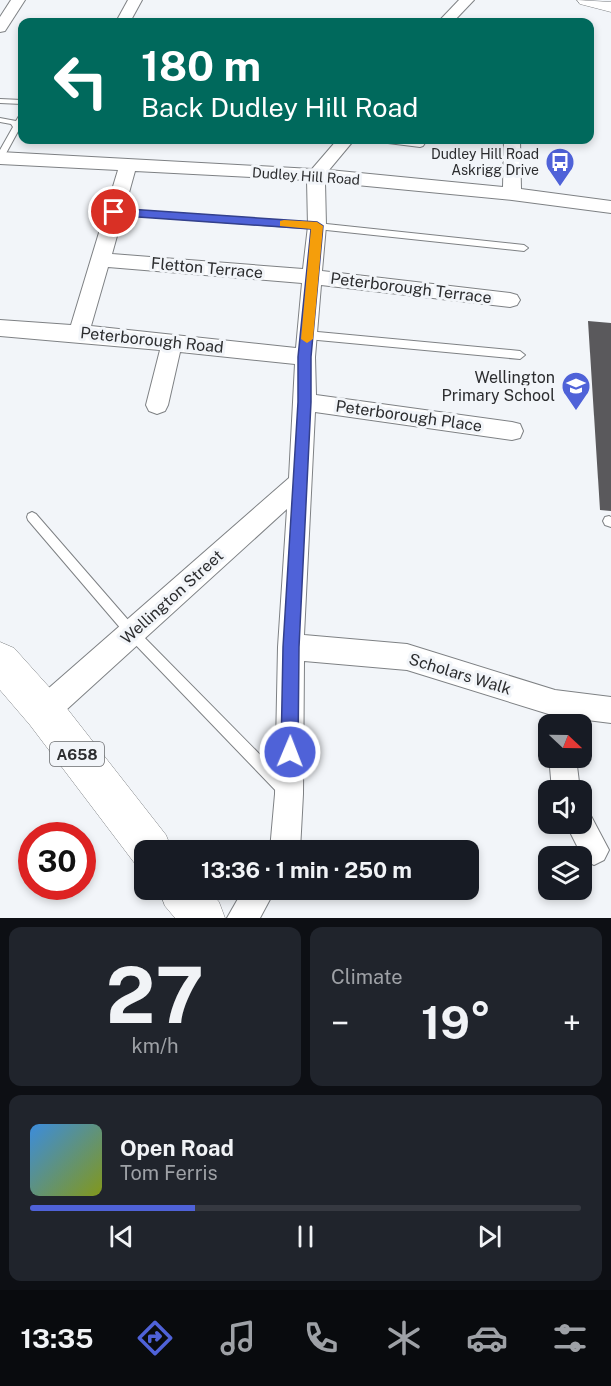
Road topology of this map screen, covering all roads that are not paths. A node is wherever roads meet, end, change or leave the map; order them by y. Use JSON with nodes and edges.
{"nodes":[{"id":1,"x":18,"y":0,"type":"edge"},
{"id":2,"x":135,"y":0,"type":"edge"},
{"id":3,"x":467,"y":0,"type":"edge"},
{"id":4,"x":586,"y":0,"type":"edge"},
{"id":5,"x":611,"y":7,"type":"edge"},
{"id":6,"x":125,"y":18,"type":"edge"},
{"id":7,"x":448,"y":18,"type":"edge"},
{"id":8,"x":0,"y":28,"type":"edge"},
{"id":9,"x":0,"y":101,"type":"edge"},
{"id":10,"x":18,"y":102,"type":"edge"},
{"id":11,"x":0,"y":120,"type":"edge"},
{"id":12,"x":18,"y":123,"type":"edge"},
{"id":13,"x":16,"y":126,"type":"junction"},
{"id":14,"x":343,"y":144,"type":"edge"},
{"id":15,"x":512,"y":144,"type":"edge"},
{"id":16,"x":0,"y":158,"type":"edge"},
{"id":17,"x":128,"y":166,"type":"junction"},
{"id":18,"x":316,"y":175,"type":"junction"},
{"id":19,"x":512,"y":194,"type":"junction"},
{"id":20,"x":611,"y":207,"type":"edge"},
{"id":21,"x":114,"y":212,"type":"junction"},
{"id":22,"x":317,"y":226,"type":"junction"},
{"id":23,"x":524,"y":248,"type":"dead end"},
{"id":24,"x":101,"y":260,"type":"junction"},
{"id":25,"x":313,"y":277,"type":"junction"},
{"id":26,"x":510,"y":300,"type":"dead end"},
{"id":27,"x":0,"y":328,"type":"edge"},
{"id":28,"x":79,"y":333,"type":"junction"},
{"id":29,"x":172,"y":342,"type":"junction"},
{"id":30,"x":306,"y":346,"type":"junction"},
{"id":31,"x":520,"y":355,"type":"dead end"},
{"id":32,"x":305,"y":402,"type":"junction"},
{"id":33,"x":157,"y":405,"type":"dead end"},
{"id":34,"x":512,"y":431,"type":"dead end"},
{"id":35,"x":299,"y":484,"type":"junction"},
{"id":36,"x":32,"y":517,"type":"dead end"},
{"id":37,"x":132,"y":633,"type":"junction"},
{"id":38,"x":291,"y":647,"type":"junction"},
{"id":39,"x":0,"y":661,"type":"edge"},
{"id":40,"x":611,"y":710,"type":"edge"},
{"id":41,"x":44,"y":711,"type":"junction"},
{"id":42,"x":556,"y":714,"type":"edge"},
{"id":43,"x":289,"y":794,"type":"junction"},
{"id":44,"x":585,"y":834,"type":"edge"},
{"id":45,"x":143,"y":840,"type":"edge"},
{"id":46,"x":286,"y":840,"type":"edge"},
{"id":47,"x":594,"y":850,"type":"dead end"},
{"id":48,"x":189,"y":900,"type":"edge"},
{"id":49,"x":254,"y":900,"type":"edge"},
{"id":50,"x":203,"y":918,"type":"edge"},
{"id":51,"x":242,"y":918,"type":"edge"}],
"edges":[{"from":1,"to":8,"type":"street"},
{"from":2,"to":6,"type":"street"},
{"from":3,"to":7,"type":"street"},
{"from":4,"to":5,"type":"street"},
{"from":9,"to":10,"type":"lane"},
{"from":11,"to":13,"type":"lane"},
{"from":12,"to":13,"type":"lane"},
{"from":13,"to":16,"type":"lane"},
{"from":14,"to":18,"type":"street"},
{"from":15,"to":19,"type":"street"},
{"from":16,"to":17,"type":"street","name":"Dudley Hill Road"},
{"from":17,"to":18,"type":"street","name":"Dudley Hill Road"},
{"from":17,"to":21,"type":"street"},
{"from":18,"to":19,"type":"street","name":"Dudley Hill Road"},
{"from":18,"to":22,"type":"street"},
{"from":19,"to":20,"type":"street","name":"Dudley Hill Road"},
{"from":21,"to":22,"type":"lane"},
{"from":21,"to":24,"type":"street"},
{"from":22,"to":23,"type":"lane"},
{"from":22,"to":25,"type":"street"},
{"from":24,"to":25,"type":"street","name":"Fletton Terrace"},
{"from":24,"to":28,"type":"street"},
{"from":25,"to":26,"type":"street","name":"Peterborough Terrace"},
{"from":25,"to":30,"type":"street"},
{"from":27,"to":28,"type":"street","name":"Peterborough Road"},
{"from":28,"to":29,"type":"street","name":"Peterborough Road"},
{"from":29,"to":30,"type":"street","name":"Peterborough Road"},
{"from":29,"to":33,"type":"street"},
{"from":30,"to":31,"type":"lane"},
{"from":30,"to":32,"type":"street"},
{"from":32,"to":34,"type":"street","name":"Peterborough Place"},
{"from":32,"to":35,"type":"street"},
{"from":35,"to":37,"type":"street","name":"Wellington Street"},
{"from":35,"to":38,"type":"street"},
{"from":36,"to":37,"type":"lane"},
{"from":37,"to":41,"type":"street","name":"Wellington Street"},
{"from":37,"to":43,"type":"lane"},
{"from":38,"to":42,"type":"street","name":"Scholars Walk"},
{"from":38,"to":43,"type":"street"},
{"from":39,"to":41,"type":"highway","number":"A658"},
{"from":40,"to":42,"type":"street","name":"Scholars Walk"},
{"from":41,"to":45,"type":"highway","number":"A658"},
{"from":43,"to":46,"type":"street"},
{"from":44,"to":47,"type":"street"},
{"from":48,"to":50,"type":"highway"},
{"from":49,"to":51,"type":"street"}]}
